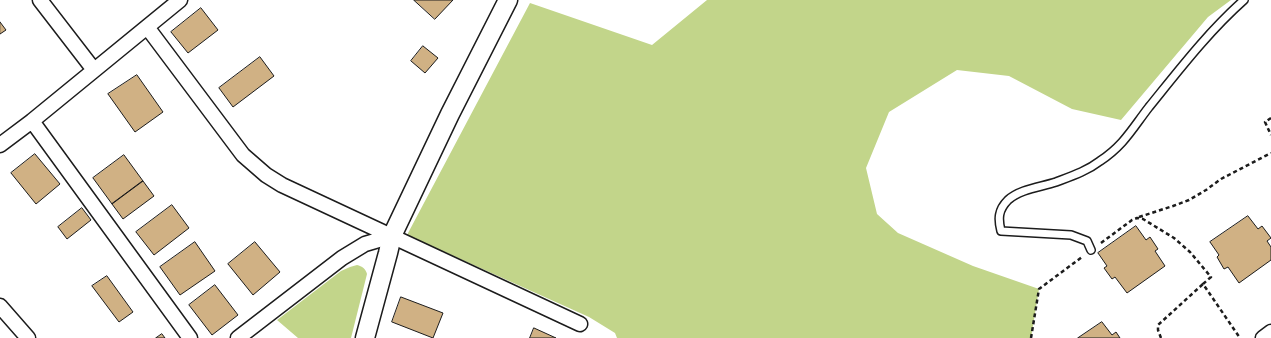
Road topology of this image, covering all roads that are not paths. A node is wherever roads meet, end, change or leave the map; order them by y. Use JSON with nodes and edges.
{"nodes":[{"id":1,"x":40,"y":0,"type":"edge"},
{"id":2,"x":180,"y":0,"type":"edge"},
{"id":3,"x":508,"y":0,"type":"edge"},
{"id":4,"x":1244,"y":0,"type":"edge"},
{"id":5,"x":147,"y":27,"type":"junction"},
{"id":6,"x":94,"y":70,"type":"junction"},
{"id":7,"x":32,"y":120,"type":"junction"},
{"id":8,"x":0,"y":145,"type":"edge"},
{"id":9,"x":392,"y":236,"type":"junction"},
{"id":10,"x":1091,"y":250,"type":"road end"},
{"id":11,"x":0,"y":306,"type":"edge"},
{"id":12,"x":580,"y":324,"type":"dead end"},
{"id":13,"x":1271,"y":332,"type":"edge"},
{"id":14,"x":28,"y":338,"type":"edge"},
{"id":15,"x":190,"y":338,"type":"edge"},
{"id":16,"x":238,"y":338,"type":"edge"},
{"id":17,"x":366,"y":338,"type":"edge"},
{"id":18,"x":1263,"y":338,"type":"edge"}],
"edges":[{"from":1,"to":6,"type":"street"},
{"from":2,"to":5,"type":"street"},
{"from":3,"to":9,"type":"street"},
{"from":4,"to":10,"type":"lane"},
{"from":5,"to":6,"type":"street"},
{"from":5,"to":9,"type":"street"},
{"from":6,"to":7,"type":"street"},
{"from":7,"to":8,"type":"street"},
{"from":7,"to":15,"type":"street"},
{"from":9,"to":12,"type":"street"},
{"from":9,"to":16,"type":"street"},
{"from":9,"to":17,"type":"street"},
{"from":11,"to":14,"type":"street"},
{"from":13,"to":18,"type":"street"}]}
